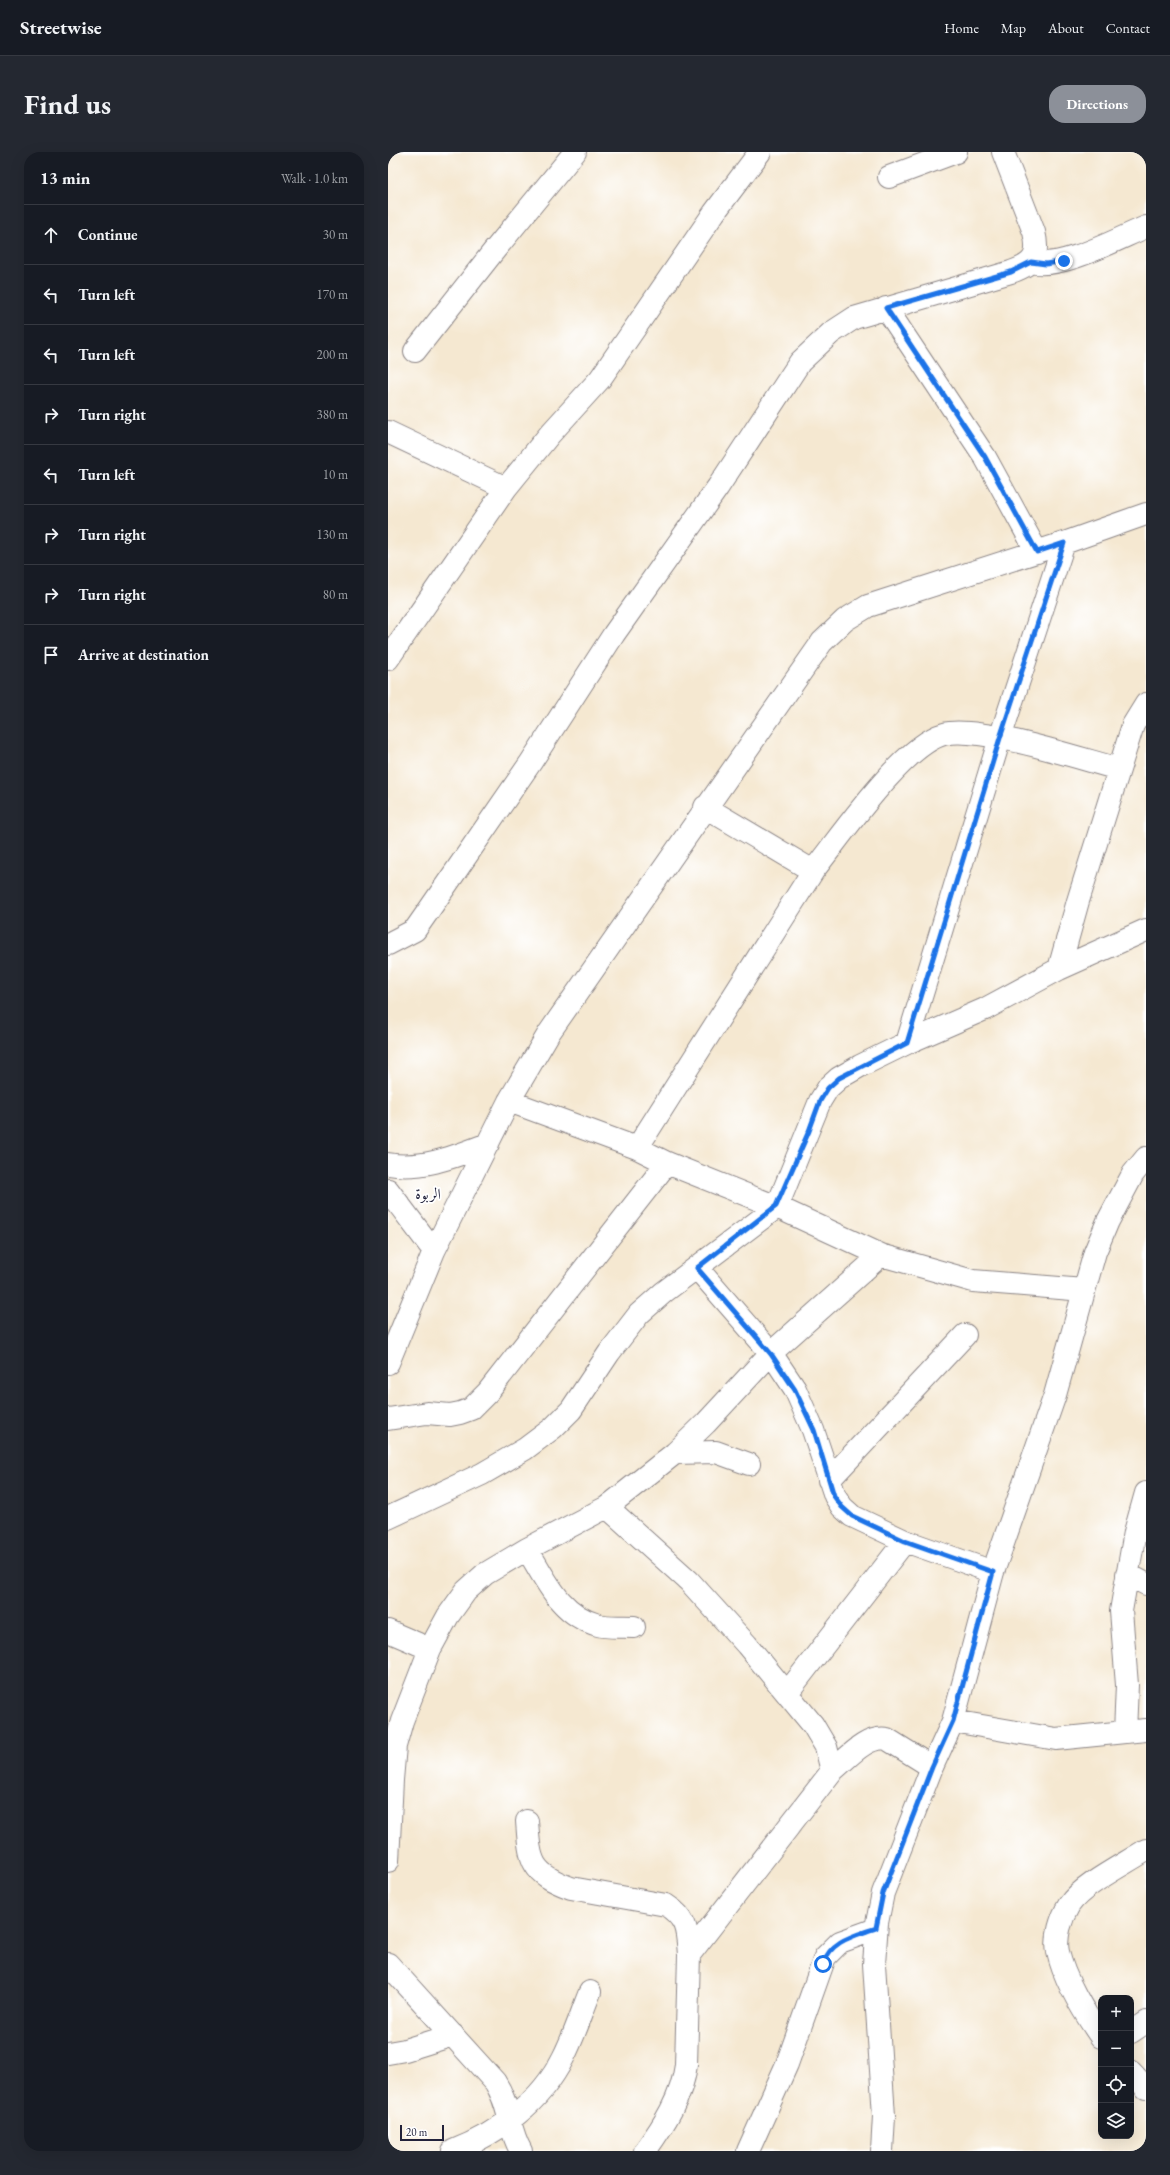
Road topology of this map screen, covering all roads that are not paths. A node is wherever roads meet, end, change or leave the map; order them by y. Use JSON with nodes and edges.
{"nodes":[{"id":1,"x":575,"y":152,"type":"edge"},
{"id":2,"x":760,"y":152,"type":"edge"},
{"id":3,"x":956,"y":152,"type":"edge"},
{"id":4,"x":1003,"y":152,"type":"edge"},
{"id":5,"x":889,"y":177,"type":"dead end"},
{"id":6,"x":1146,"y":227,"type":"edge"},
{"id":7,"x":1031,"y":262,"type":"junction"},
{"id":8,"x":886,"y":308,"type":"junction"},
{"id":9,"x":415,"y":351,"type":"dead end"},
{"id":10,"x":388,"y":432,"type":"edge"},
{"id":11,"x":506,"y":488,"type":"junction"},
{"id":12,"x":1146,"y":514,"type":"edge"},
{"id":13,"x":1064,"y":543,"type":"junction"},
{"id":14,"x":1037,"y":552,"type":"junction"},
{"id":15,"x":388,"y":659,"type":"edge"},
{"id":16,"x":1146,"y":704,"type":"edge"},
{"id":17,"x":1000,"y":738,"type":"junction"},
{"id":18,"x":1119,"y":769,"type":"junction"},
{"id":19,"x":705,"y":807,"type":"junction"},
{"id":20,"x":813,"y":871,"type":"junction"},
{"id":21,"x":1146,"y":930,"type":"edge"},
{"id":22,"x":388,"y":944,"type":"edge"},
{"id":23,"x":1058,"y":969,"type":"junction"},
{"id":24,"x":907,"y":1043,"type":"junction"},
{"id":25,"x":509,"y":1101,"type":"junction"},
{"id":26,"x":488,"y":1144,"type":"junction"},
{"id":27,"x":637,"y":1148,"type":"junction"},
{"id":28,"x":1146,"y":1158,"type":"edge"},
{"id":29,"x":667,"y":1163,"type":"junction"},
{"id":30,"x":388,"y":1164,"type":"edge"},
{"id":31,"x":388,"y":1190,"type":"edge"},
{"id":32,"x":776,"y":1206,"type":"junction"},
{"id":33,"x":434,"y":1251,"type":"junction"},
{"id":34,"x":881,"y":1255,"type":"junction"},
{"id":35,"x":697,"y":1268,"type":"junction"},
{"id":36,"x":1084,"y":1290,"type":"junction"},
{"id":37,"x":964,"y":1335,"type":"dead end"},
{"id":38,"x":771,"y":1354,"type":"junction"},
{"id":39,"x":388,"y":1362,"type":"edge"},
{"id":40,"x":388,"y":1419,"type":"edge"},
{"id":41,"x":675,"y":1453,"type":"junction"},
{"id":42,"x":749,"y":1464,"type":"dead end"},
{"id":43,"x":829,"y":1480,"type":"junction"},
{"id":44,"x":1146,"y":1493,"type":"edge"},
{"id":45,"x":607,"y":1508,"type":"junction"},
{"id":46,"x":388,"y":1518,"type":"edge"},
{"id":47,"x":905,"y":1541,"type":"junction"},
{"id":48,"x":527,"y":1549,"type":"junction"},
{"id":49,"x":993,"y":1572,"type":"junction"},
{"id":50,"x":1137,"y":1579,"type":"edge"},
{"id":51,"x":634,"y":1627,"type":"dead end"},
{"id":52,"x":388,"y":1631,"type":"edge"},
{"id":53,"x":430,"y":1649,"type":"junction"},
{"id":54,"x":787,"y":1693,"type":"junction"},
{"id":55,"x":953,"y":1721,"type":"junction"},
{"id":56,"x":1136,"y":1731,"type":"edge"},
{"id":57,"x":932,"y":1767,"type":"junction"},
{"id":58,"x":832,"y":1771,"type":"junction"},
{"id":59,"x":528,"y":1821,"type":"dead end"},
{"id":60,"x":1146,"y":1850,"type":"edge"},
{"id":61,"x":388,"y":1861,"type":"edge"},
{"id":62,"x":876,"y":1928,"type":"junction"},
{"id":63,"x":689,"y":1955,"type":"junction"},
{"id":64,"x":388,"y":1964,"type":"edge"},
{"id":65,"x":590,"y":1992,"type":"dead end"},
{"id":66,"x":1146,"y":2022,"type":"edge"},
{"id":67,"x":1132,"y":2031,"type":"edge"},
{"id":68,"x":1098,"y":2033,"type":"edge"},
{"id":69,"x":453,"y":2036,"type":"junction"},
{"id":70,"x":388,"y":2053,"type":"edge"},
{"id":71,"x":1134,"y":2075,"type":"edge"},
{"id":72,"x":1146,"y":2088,"type":"edge"},
{"id":73,"x":510,"y":2120,"type":"junction"},
{"id":74,"x":453,"y":2151,"type":"edge"},
{"id":75,"x":521,"y":2151,"type":"edge"},
{"id":76,"x":645,"y":2151,"type":"edge"},
{"id":77,"x":748,"y":2151,"type":"edge"},
{"id":78,"x":882,"y":2151,"type":"edge"}],
"edges":[{"from":1,"to":9,"type":"street"},
{"from":2,"to":11,"type":"street"},
{"from":3,"to":5,"type":"street"},
{"from":4,"to":7,"type":"street"},
{"from":6,"to":7,"type":"street"},
{"from":7,"to":8,"type":"street"},
{"from":8,"to":14,"type":"street"},
{"from":8,"to":22,"type":"street"},
{"from":10,"to":11,"type":"street"},
{"from":11,"to":15,"type":"street"},
{"from":12,"to":13,"type":"street"},
{"from":13,"to":14,"type":"street"},
{"from":13,"to":17,"type":"street"},
{"from":14,"to":19,"type":"street"},
{"from":16,"to":18,"type":"street"},
{"from":17,"to":18,"type":"street"},
{"from":17,"to":20,"type":"street"},
{"from":17,"to":24,"type":"street"},
{"from":18,"to":23,"type":"street"},
{"from":19,"to":20,"type":"street"},
{"from":19,"to":25,"type":"street"},
{"from":20,"to":27,"type":"street"},
{"from":21,"to":23,"type":"street"},
{"from":23,"to":24,"type":"street"},
{"from":24,"to":32,"type":"street"},
{"from":25,"to":26,"type":"street"},
{"from":25,"to":27,"type":"street"},
{"from":26,"to":30,"type":"street"},
{"from":26,"to":33,"type":"street"},
{"from":27,"to":29,"type":"street"},
{"from":28,"to":36,"type":"street"},
{"from":29,"to":32,"type":"street"},
{"from":29,"to":40,"type":"street"},
{"from":31,"to":33,"type":"street"},
{"from":32,"to":34,"type":"street"},
{"from":32,"to":35,"type":"street"},
{"from":33,"to":39,"type":"street"},
{"from":34,"to":36,"type":"street"},
{"from":34,"to":38,"type":"street"},
{"from":35,"to":38,"type":"street"},
{"from":35,"to":46,"type":"street"},
{"from":36,"to":49,"type":"street"},
{"from":37,"to":43,"type":"street"},
{"from":38,"to":41,"type":"street"},
{"from":38,"to":43,"type":"street"},
{"from":41,"to":42,"type":"street"},
{"from":41,"to":45,"type":"street"},
{"from":43,"to":47,"type":"street"},
{"from":44,"to":50,"type":"street"},
{"from":45,"to":48,"type":"street"},
{"from":45,"to":54,"type":"street"},
{"from":47,"to":49,"type":"street"},
{"from":47,"to":54,"type":"street"},
{"from":48,"to":51,"type":"street"},
{"from":48,"to":53,"type":"street"},
{"from":49,"to":55,"type":"street"},
{"from":50,"to":56,"type":"street"},
{"from":52,"to":53,"type":"street"},
{"from":53,"to":61,"type":"street"},
{"from":54,"to":58,"type":"street"},
{"from":55,"to":56,"type":"street"},
{"from":55,"to":57,"type":"street"},
{"from":57,"to":58,"type":"street"},
{"from":57,"to":62,"type":"street"},
{"from":58,"to":63,"type":"street"},
{"from":59,"to":63,"type":"street"},
{"from":60,"to":68,"type":"street"},
{"from":62,"to":77,"type":"street"},
{"from":62,"to":78,"type":"street"},
{"from":63,"to":76,"type":"street"},
{"from":64,"to":69,"type":"street"},
{"from":65,"to":73,"type":"street"},
{"from":66,"to":67,"type":"street"},
{"from":69,"to":70,"type":"street"},
{"from":69,"to":73,"type":"street"},
{"from":71,"to":72,"type":"street"},
{"from":73,"to":74,"type":"street"},
{"from":73,"to":75,"type":"street"}]}
